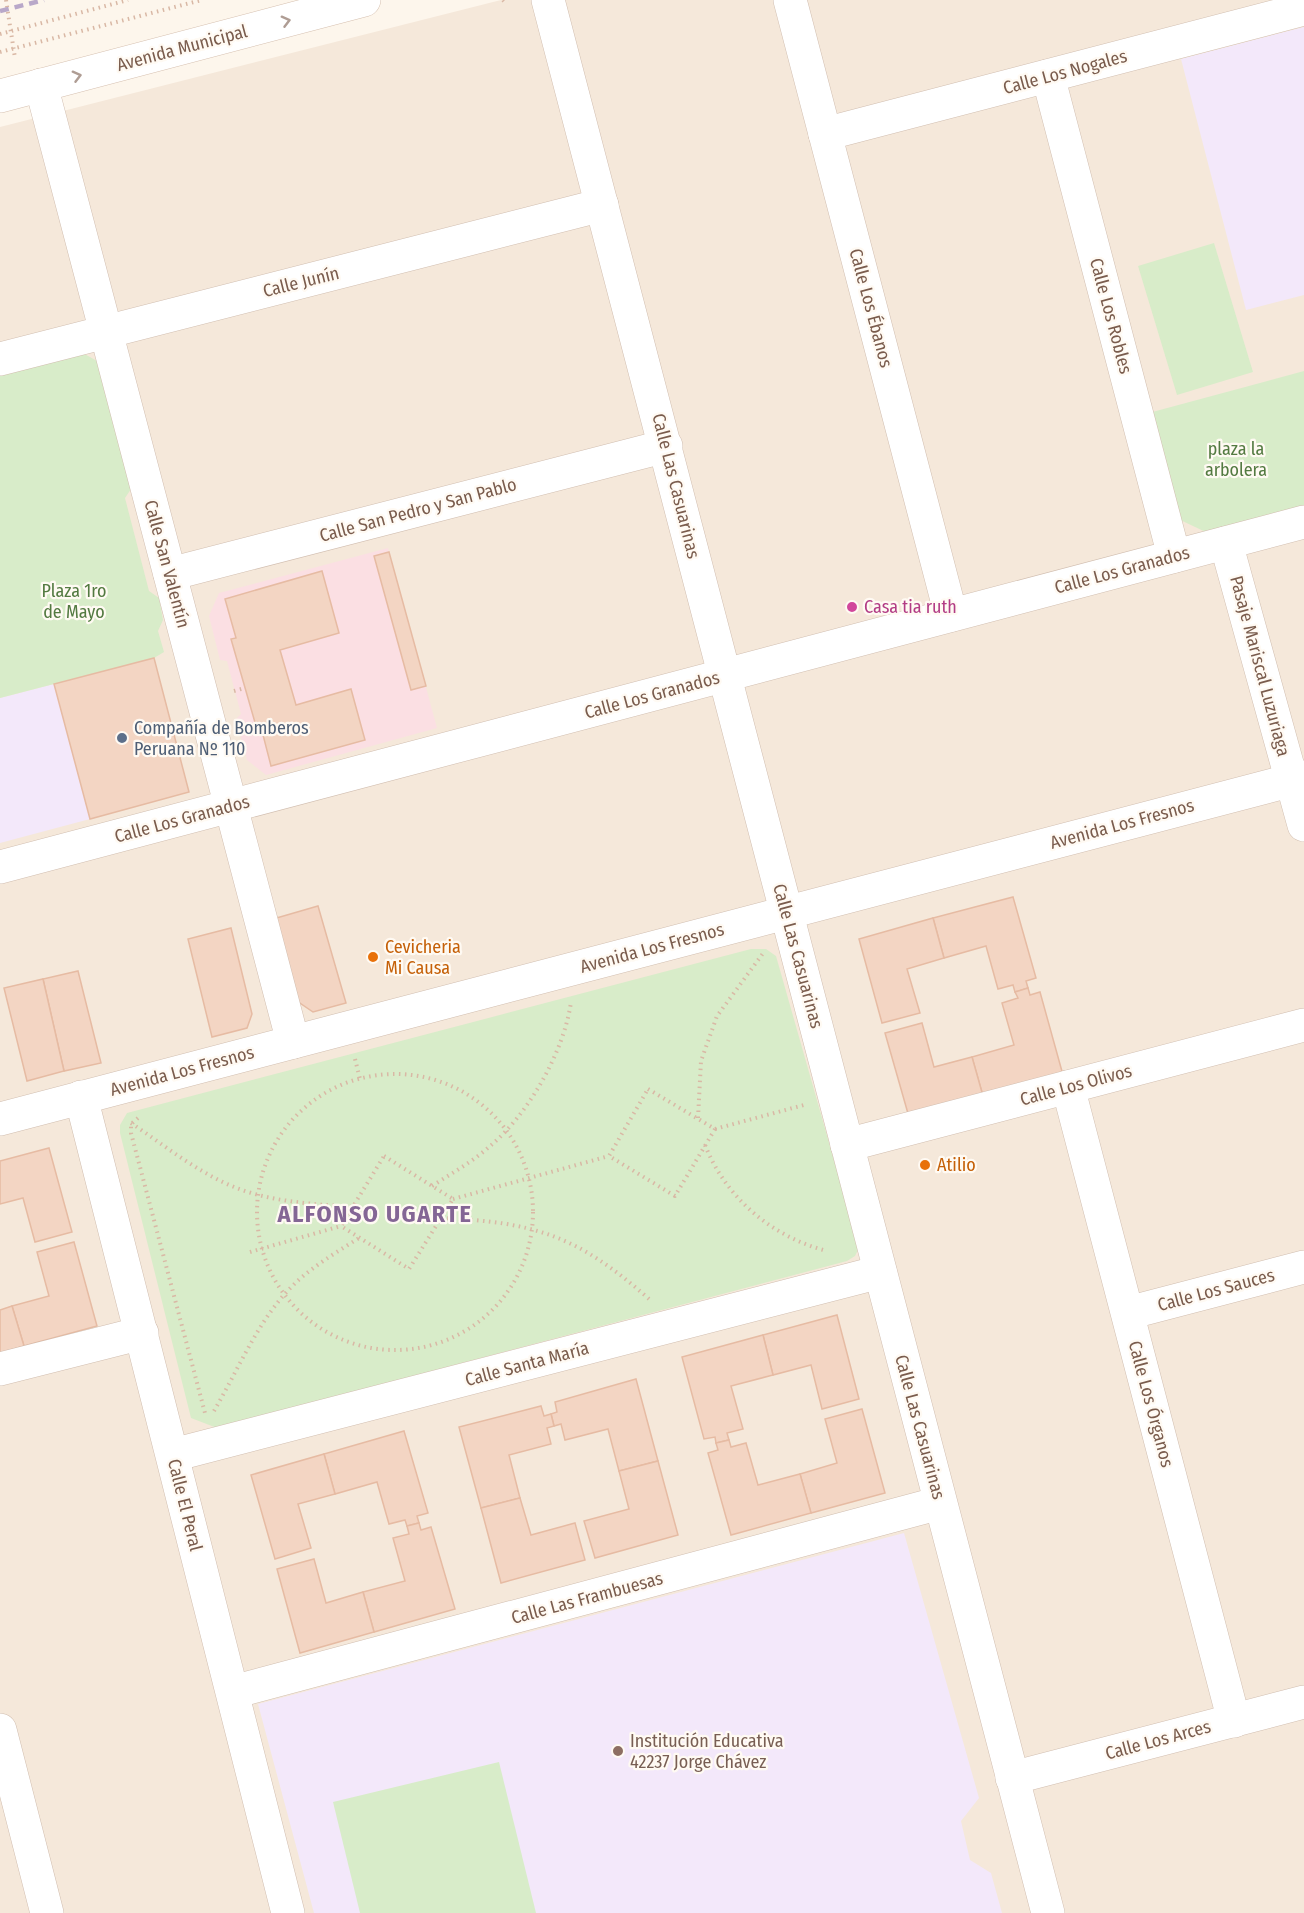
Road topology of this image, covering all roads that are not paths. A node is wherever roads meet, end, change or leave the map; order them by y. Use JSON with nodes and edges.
{"nodes":[{"id":1,"x":364,"y":0,"type":"edge"},
{"id":2,"x":549,"y":0,"type":"edge"},
{"id":3,"x":790,"y":0,"type":"edge"},
{"id":4,"x":1304,"y":9,"type":"edge"},
{"id":5,"x":1048,"y":76,"type":"junction"},
{"id":6,"x":41,"y":86,"type":"junction"},
{"id":7,"x":0,"y":96,"type":"edge"},
{"id":8,"x":825,"y":134,"type":"junction"},
{"id":9,"x":602,"y":205,"type":"junction"},
{"id":10,"x":106,"y":331,"type":"junction"},
{"id":11,"x":0,"y":359,"type":"edge"},
{"id":12,"x":666,"y":446,"type":"junction"},
{"id":13,"x":1304,"y":522,"type":"edge"},
{"id":14,"x":1226,"y":543,"type":"junction"},
{"id":15,"x":1174,"y":556,"type":"junction"},
{"id":16,"x":170,"y":574,"type":"junction"},
{"id":17,"x":951,"y":615,"type":"junction"},
{"id":18,"x":725,"y":676,"type":"junction"},
{"id":19,"x":1298,"y":778,"type":"edge"},
{"id":20,"x":231,"y":806,"type":"junction"},
{"id":21,"x":1304,"y":825,"type":"edge"},
{"id":22,"x":0,"y":867,"type":"edge"},
{"id":23,"x":787,"y":912,"type":"junction"},
{"id":24,"x":1304,"y":1025,"type":"edge"},
{"id":25,"x":293,"y":1042,"type":"junction"},
{"id":26,"x":1068,"y":1087,"type":"junction"},
{"id":27,"x":81,"y":1097,"type":"junction"},
{"id":28,"x":0,"y":1119,"type":"edge"},
{"id":29,"x":847,"y":1145,"type":"junction"},
{"id":30,"x":1304,"y":1267,"type":"edge"},
{"id":31,"x":880,"y":1272,"type":"junction"},
{"id":32,"x":1128,"y":1314,"type":"junction"},
{"id":33,"x":142,"y":1333,"type":"junction"},
{"id":34,"x":0,"y":1369,"type":"edge"},
{"id":35,"x":173,"y":1455,"type":"junction"},
{"id":36,"x":940,"y":1503,"type":"junction"},
{"id":37,"x":233,"y":1692,"type":"junction"},
{"id":38,"x":1304,"y":1702,"type":"edge"},
{"id":39,"x":1234,"y":1720,"type":"junction"},
{"id":40,"x":0,"y":1730,"type":"edge"},
{"id":41,"x":1012,"y":1778,"type":"junction"},
{"id":42,"x":47,"y":1913,"type":"edge"},
{"id":43,"x":288,"y":1913,"type":"edge"},
{"id":44,"x":1048,"y":1913,"type":"edge"}],
"edges":[{"from":6,"to":1,"type":"street","name":"Avenida Municipal","one_way":true},
{"from":2,"to":9,"type":"street","name":"Calle Las Casuarinas"},
{"from":3,"to":8,"type":"street","name":"Calle Los Ébanos"},
{"from":4,"to":5,"type":"street","name":"Calle Los Nogales"},
{"from":5,"to":8,"type":"street","name":"Calle Los Nogales"},
{"from":5,"to":15,"type":"street","name":"Calle Los Robles"},
{"from":6,"to":7,"type":"street","name":"Avenida Municipal"},
{"from":6,"to":10,"type":"street","name":"Calle San Valentín"},
{"from":8,"to":17,"type":"street","name":"Calle Los Ébanos"},
{"from":9,"to":10,"type":"street","name":"Calle Junín"},
{"from":9,"to":12,"type":"street","name":"Calle Las Casuarinas"},
{"from":10,"to":11,"type":"street","name":"Calle Junín"},
{"from":10,"to":16,"type":"street","name":"Calle San Valentín"},
{"from":12,"to":16,"type":"street","name":"Calle San Pedro y San Pablo"},
{"from":12,"to":18,"type":"street","name":"Calle Las Casuarinas"},
{"from":13,"to":14,"type":"street","name":"Calle Los Granados"},
{"from":14,"to":15,"type":"street","name":"Calle Los Granados"},
{"from":14,"to":19,"type":"street","name":"Pasaje Mariscal Luzuriaga"},
{"from":15,"to":17,"type":"street","name":"Calle Los Granados"},
{"from":16,"to":20,"type":"street","name":"Calle San Valentín"},
{"from":17,"to":18,"type":"street","name":"Calle Los Granados"},
{"from":18,"to":20,"type":"street","name":"Calle Los Granados"},
{"from":18,"to":23,"type":"street","name":"Calle Las Casuarinas"},
{"from":19,"to":21,"type":"street","name":"Pasaje Mariscal Luzuriaga"},
{"from":19,"to":23,"type":"street","name":"Avenida Los Fresnos"},
{"from":20,"to":22,"type":"street","name":"Calle Los Granados"},
{"from":20,"to":25,"type":"street","name":"Calle San Valentín"},
{"from":23,"to":25,"type":"street","name":"Avenida Los Fresnos"},
{"from":23,"to":29,"type":"street","name":"Calle Las Casuarinas"},
{"from":24,"to":26,"type":"street","name":"Calle Los Olivos"},
{"from":25,"to":27,"type":"street","name":"Avenida Los Fresnos"},
{"from":26,"to":29,"type":"street","name":"Calle Los Olivos"},
{"from":26,"to":32,"type":"street","name":"Calle Los Órganos"},
{"from":27,"to":28,"type":"street","name":"Avenida Los Fresnos"},
{"from":27,"to":33,"type":"street","name":"Calle El Peral"},
{"from":29,"to":31,"type":"street","name":"Calle Las Casuarinas"},
{"from":30,"to":32,"type":"street","name":"Calle Los Sauces"},
{"from":31,"to":35,"type":"street","name":"Calle Santa María"},
{"from":31,"to":36,"type":"street","name":"Calle Las Casuarinas"},
{"from":32,"to":39,"type":"street","name":"Calle Los Órganos"},
{"from":33,"to":34,"type":"street"},
{"from":33,"to":35,"type":"street","name":"Calle El Peral"},
{"from":35,"to":37,"type":"street","name":"Calle El Peral"},
{"from":36,"to":37,"type":"street","name":"Calle Las Frambuesas"},
{"from":36,"to":41,"type":"street","name":"Calle Las Casuarinas"},
{"from":37,"to":43,"type":"street","name":"Calle El Peral"},
{"from":38,"to":39,"type":"street","name":"Calle Los Arces"},
{"from":39,"to":41,"type":"street","name":"Calle Los Arces"},
{"from":40,"to":42,"type":"street"},
{"from":41,"to":44,"type":"street","name":"Calle Las Casuarinas"}]}
